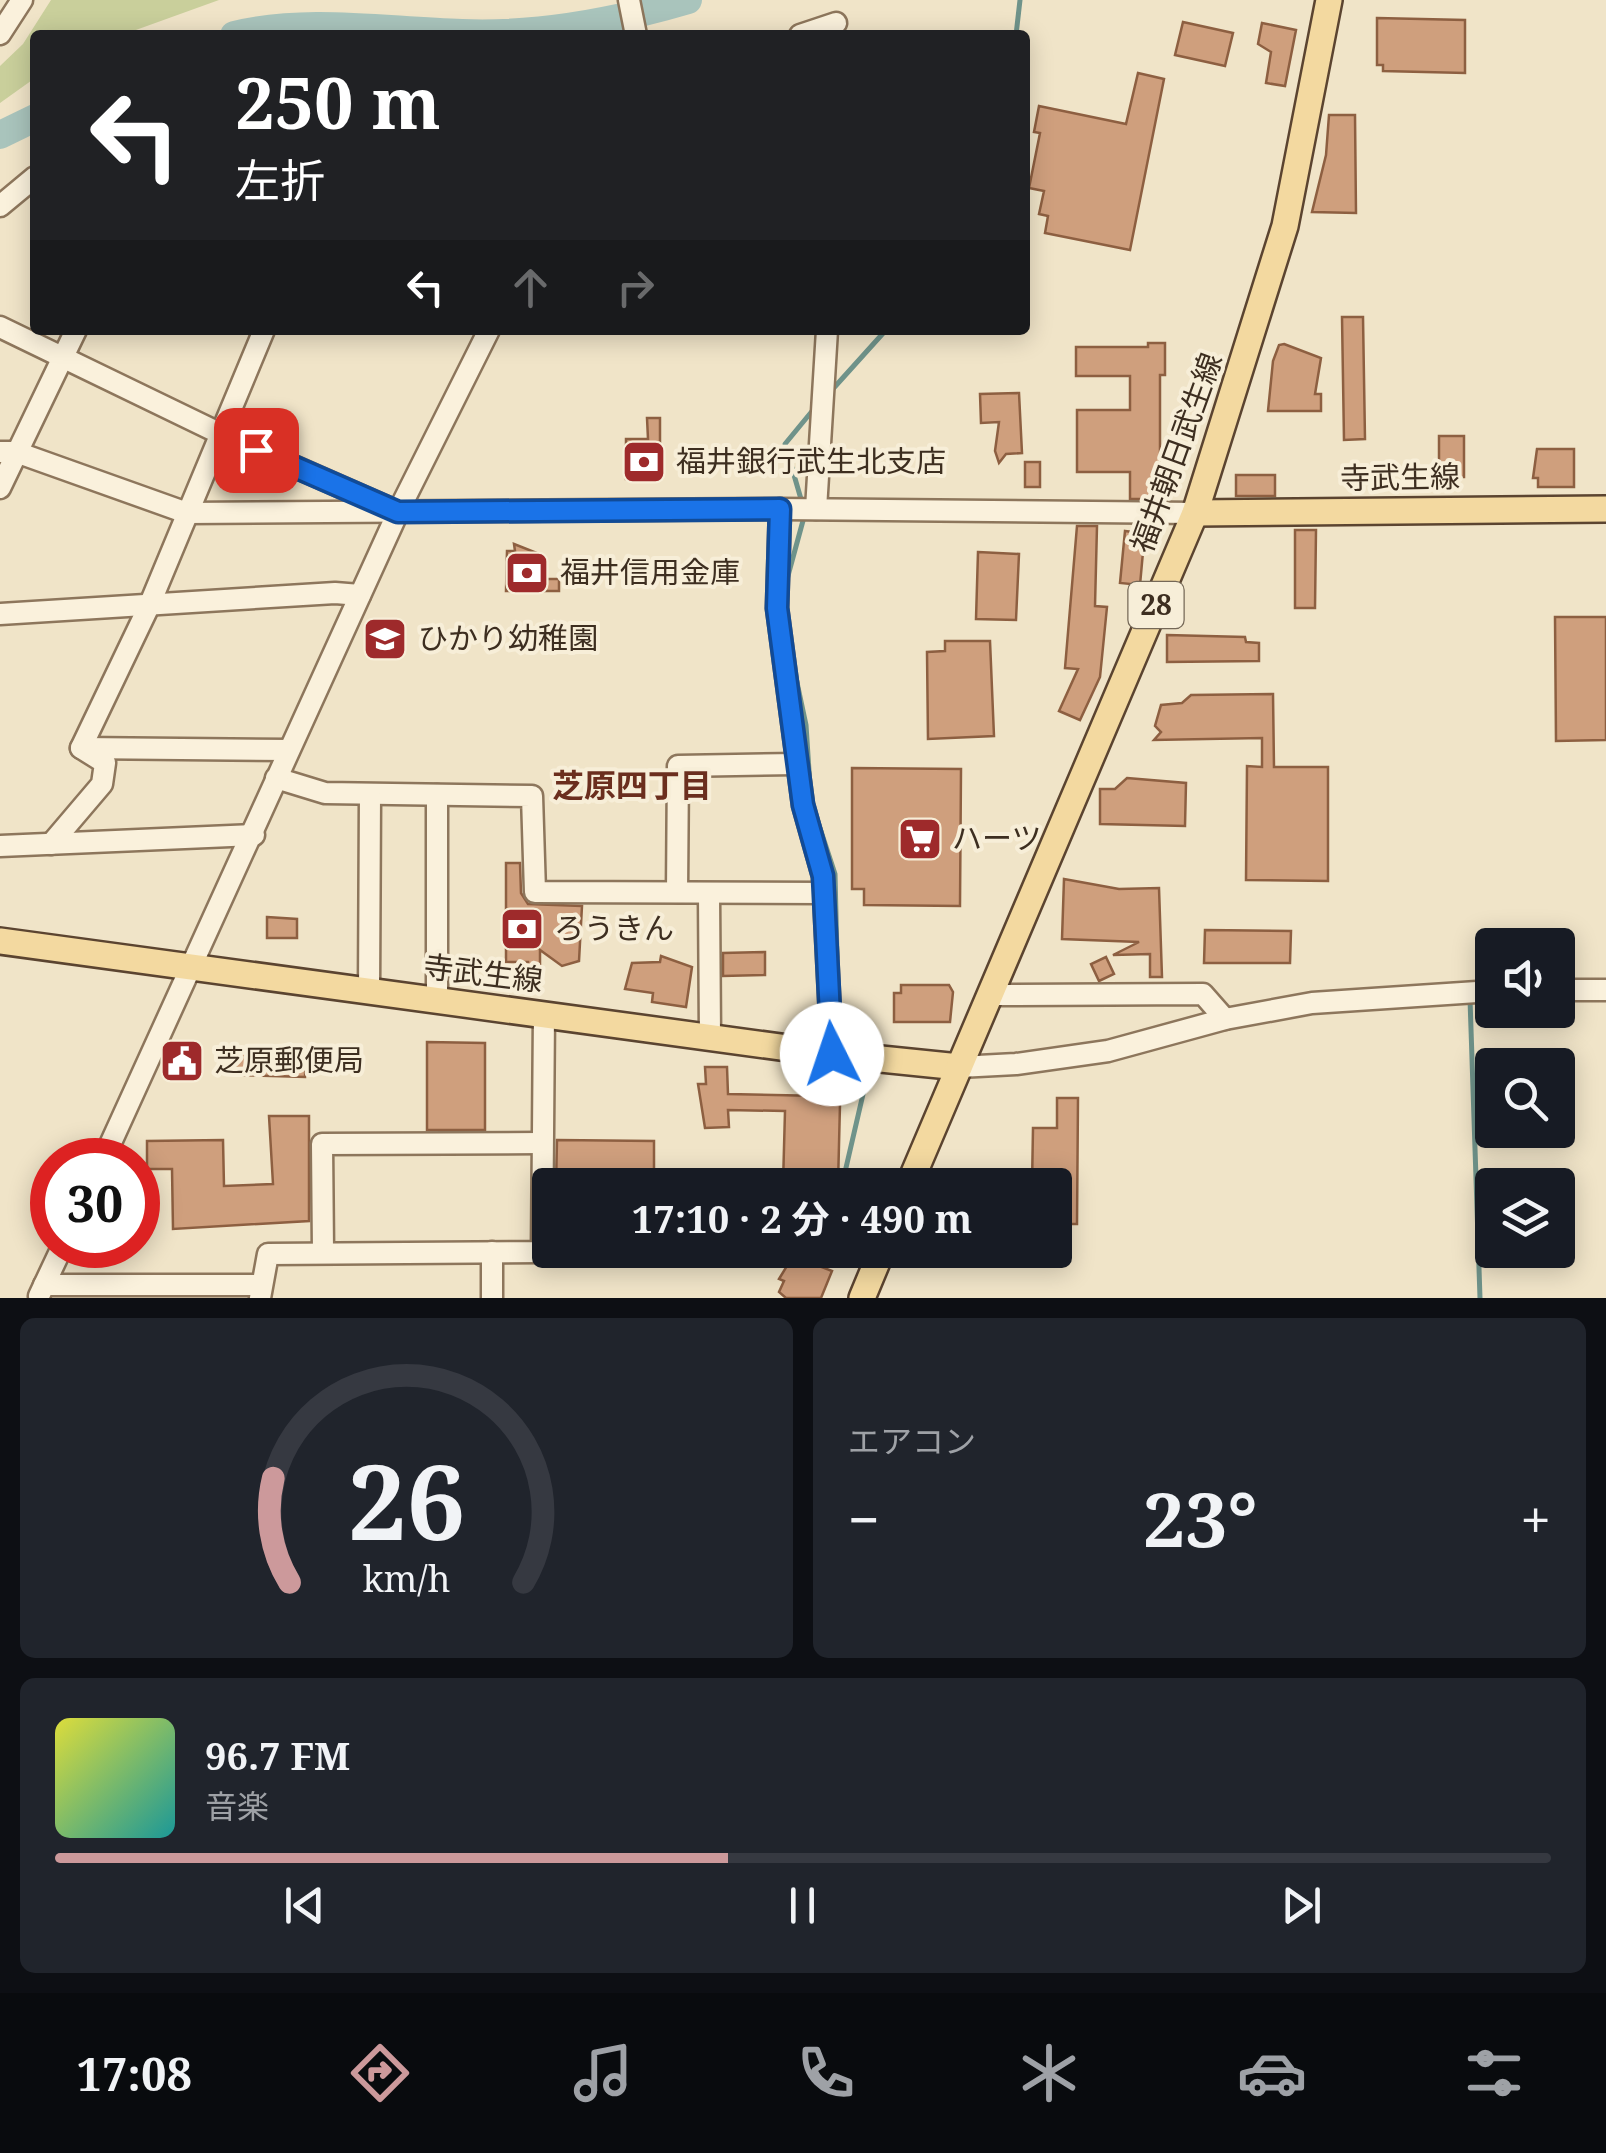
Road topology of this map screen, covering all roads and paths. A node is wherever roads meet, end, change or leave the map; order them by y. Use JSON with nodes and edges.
{"nodes":[{"id":1,"x":22,"y":0,"type":"edge"},
{"id":2,"x":629,"y":0,"type":"edge"},
{"id":3,"x":1329,"y":0,"type":"edge"},
{"id":4,"x":836,"y":22,"type":"dead end"},
{"id":5,"x":635,"y":30,"type":"edge"},
{"id":6,"x":814,"y":30,"type":"edge"},
{"id":7,"x":0,"y":34,"type":"edge"},
{"id":8,"x":30,"y":181,"type":"edge"},
{"id":9,"x":0,"y":206,"type":"edge"},
{"id":10,"x":0,"y":327,"type":"edge"},
{"id":11,"x":74,"y":335,"type":"edge"},
{"id":12,"x":262,"y":335,"type":"edge"},
{"id":13,"x":486,"y":335,"type":"edge"},
{"id":14,"x":826,"y":335,"type":"edge"},
{"id":15,"x":62,"y":358,"type":"junction"},
{"id":16,"x":221,"y":434,"type":"junction"},
{"id":17,"x":8,"y":452,"type":"edge"},
{"id":18,"x":0,"y":488,"type":"edge"},
{"id":19,"x":780,"y":509,"type":"junction"},
{"id":20,"x":816,"y":509,"type":"junction"},
{"id":21,"x":1606,"y":509,"type":"edge"},
{"id":22,"x":398,"y":512,"type":"junction"},
{"id":23,"x":187,"y":513,"type":"junction"},
{"id":24,"x":1195,"y":513,"type":"junction"},
{"id":25,"x":360,"y":595,"type":"junction"},
{"id":26,"x":149,"y":606,"type":"junction"},
{"id":27,"x":0,"y":614,"type":"edge"},
{"id":28,"x":82,"y":748,"type":"junction"},
{"id":29,"x":289,"y":750,"type":"junction"},
{"id":30,"x":797,"y":764,"type":"junction"},
{"id":31,"x":276,"y":778,"type":"junction"},
{"id":32,"x":437,"y":794,"type":"junction"},
{"id":33,"x":370,"y":795,"type":"junction"},
{"id":34,"x":254,"y":835,"type":"junction"},
{"id":35,"x":51,"y":844,"type":"junction"},
{"id":36,"x":0,"y":846,"type":"edge"},
{"id":37,"x":676,"y":892,"type":"junction"},
{"id":38,"x":824,"y":892,"type":"junction"},
{"id":39,"x":709,"y":894,"type":"junction"},
{"id":40,"x":0,"y":942,"type":"edge"},
{"id":41,"x":192,"y":969,"type":"junction"},
{"id":42,"x":1575,"y":990,"type":"edge"},
{"id":43,"x":1606,"y":990,"type":"edge"},
{"id":44,"x":369,"y":992,"type":"junction"},
{"id":45,"x":1475,"y":992,"type":"edge"},
{"id":46,"x":992,"y":996,"type":"junction"},
{"id":47,"x":437,"y":1000,"type":"junction"},
{"id":48,"x":544,"y":1014,"type":"junction"},
{"id":49,"x":1225,"y":1019,"type":"junction"},
{"id":50,"x":710,"y":1037,"type":"junction"},
{"id":51,"x":832,"y":1054,"type":"junction"},
{"id":52,"x":959,"y":1067,"type":"junction"},
{"id":53,"x":113,"y":1138,"type":"edge"},
{"id":54,"x":540,"y":1142,"type":"junction"},
{"id":55,"x":916,"y":1168,"type":"edge"},
{"id":56,"x":323,"y":1251,"type":"junction"},
{"id":57,"x":492,"y":1252,"type":"junction"},
{"id":58,"x":52,"y":1268,"type":"edge"},
{"id":59,"x":875,"y":1268,"type":"edge"},
{"id":60,"x":41,"y":1292,"type":"edge"},
{"id":61,"x":260,"y":1292,"type":"edge"},
{"id":62,"x":866,"y":1293,"type":"edge"},
{"id":63,"x":492,"y":1298,"type":"edge"}],
"edges":[{"from":1,"to":7,"type":"street"},
{"from":2,"to":5,"type":"street"},
{"from":3,"to":24,"type":"main road","name":"福井朝日武生線","number":"28"},
{"from":4,"to":6,"type":"street"},
{"from":8,"to":9,"type":"street"},
{"from":10,"to":15,"type":"street"},
{"from":11,"to":15,"type":"street"},
{"from":12,"to":16,"type":"street"},
{"from":13,"to":22,"type":"street"},
{"from":14,"to":20,"type":"street"},
{"from":15,"to":16,"type":"street"},
{"from":15,"to":17,"type":"street"},
{"from":16,"to":22,"type":"street"},
{"from":16,"to":23,"type":"street"},
{"from":17,"to":18,"type":"street"},
{"from":17,"to":23,"type":"street"},
{"from":19,"to":20,"type":"street"},
{"from":19,"to":22,"type":"street"},
{"from":19,"to":30,"type":"street"},
{"from":20,"to":24,"type":"street"},
{"from":21,"to":24,"type":"main road","name":"寺武生線"},
{"from":22,"to":23,"type":"street"},
{"from":22,"to":25,"type":"street"},
{"from":23,"to":26,"type":"street"},
{"from":24,"to":46,"type":"main road","name":"福井朝日武生線","number":"28"},
{"from":25,"to":26,"type":"street"},
{"from":25,"to":29,"type":"street"},
{"from":26,"to":27,"type":"street"},
{"from":26,"to":28,"type":"street"},
{"from":28,"to":29,"type":"street"},
{"from":28,"to":35,"type":"street"},
{"from":29,"to":31,"type":"street"},
{"from":30,"to":37,"type":"street"},
{"from":30,"to":38,"type":"street"},
{"from":31,"to":33,"type":"street"},
{"from":31,"to":34,"type":"street"},
{"from":32,"to":33,"type":"street"},
{"from":32,"to":37,"type":"street"},
{"from":32,"to":47,"type":"street"},
{"from":33,"to":44,"type":"street"},
{"from":34,"to":35,"type":"street"},
{"from":34,"to":41,"type":"street"},
{"from":35,"to":36,"type":"street"},
{"from":37,"to":39,"type":"street"},
{"from":38,"to":39,"type":"street"},
{"from":38,"to":51,"type":"street"},
{"from":39,"to":50,"type":"street"},
{"from":40,"to":41,"type":"main road","name":"寺武生線"},
{"from":41,"to":44,"type":"main road","name":"寺武生線"},
{"from":41,"to":53,"type":"street"},
{"from":42,"to":43,"type":"street"},
{"from":44,"to":47,"type":"main road","name":"寺武生線"},
{"from":45,"to":49,"type":"street"},
{"from":46,"to":49,"type":"street"},
{"from":46,"to":52,"type":"main road","name":"福井朝日武生線","number":"28"},
{"from":47,"to":48,"type":"main road","name":"寺武生線"},
{"from":48,"to":50,"type":"main road","name":"寺武生線"},
{"from":48,"to":54,"type":"street"},
{"from":49,"to":52,"type":"street"},
{"from":50,"to":51,"type":"main road","name":"寺武生線"},
{"from":51,"to":52,"type":"main road","name":"寺武生線"},
{"from":52,"to":55,"type":"main road","name":"福井朝日武生線","number":"28"},
{"from":54,"to":56,"type":"street"},
{"from":54,"to":57,"type":"street"},
{"from":56,"to":57,"type":"street"},
{"from":56,"to":61,"type":"street"},
{"from":57,"to":63,"type":"street"},
{"from":58,"to":60,"type":"street"},
{"from":59,"to":62,"type":"main road"},
{"from":60,"to":61,"type":"street"}]}
